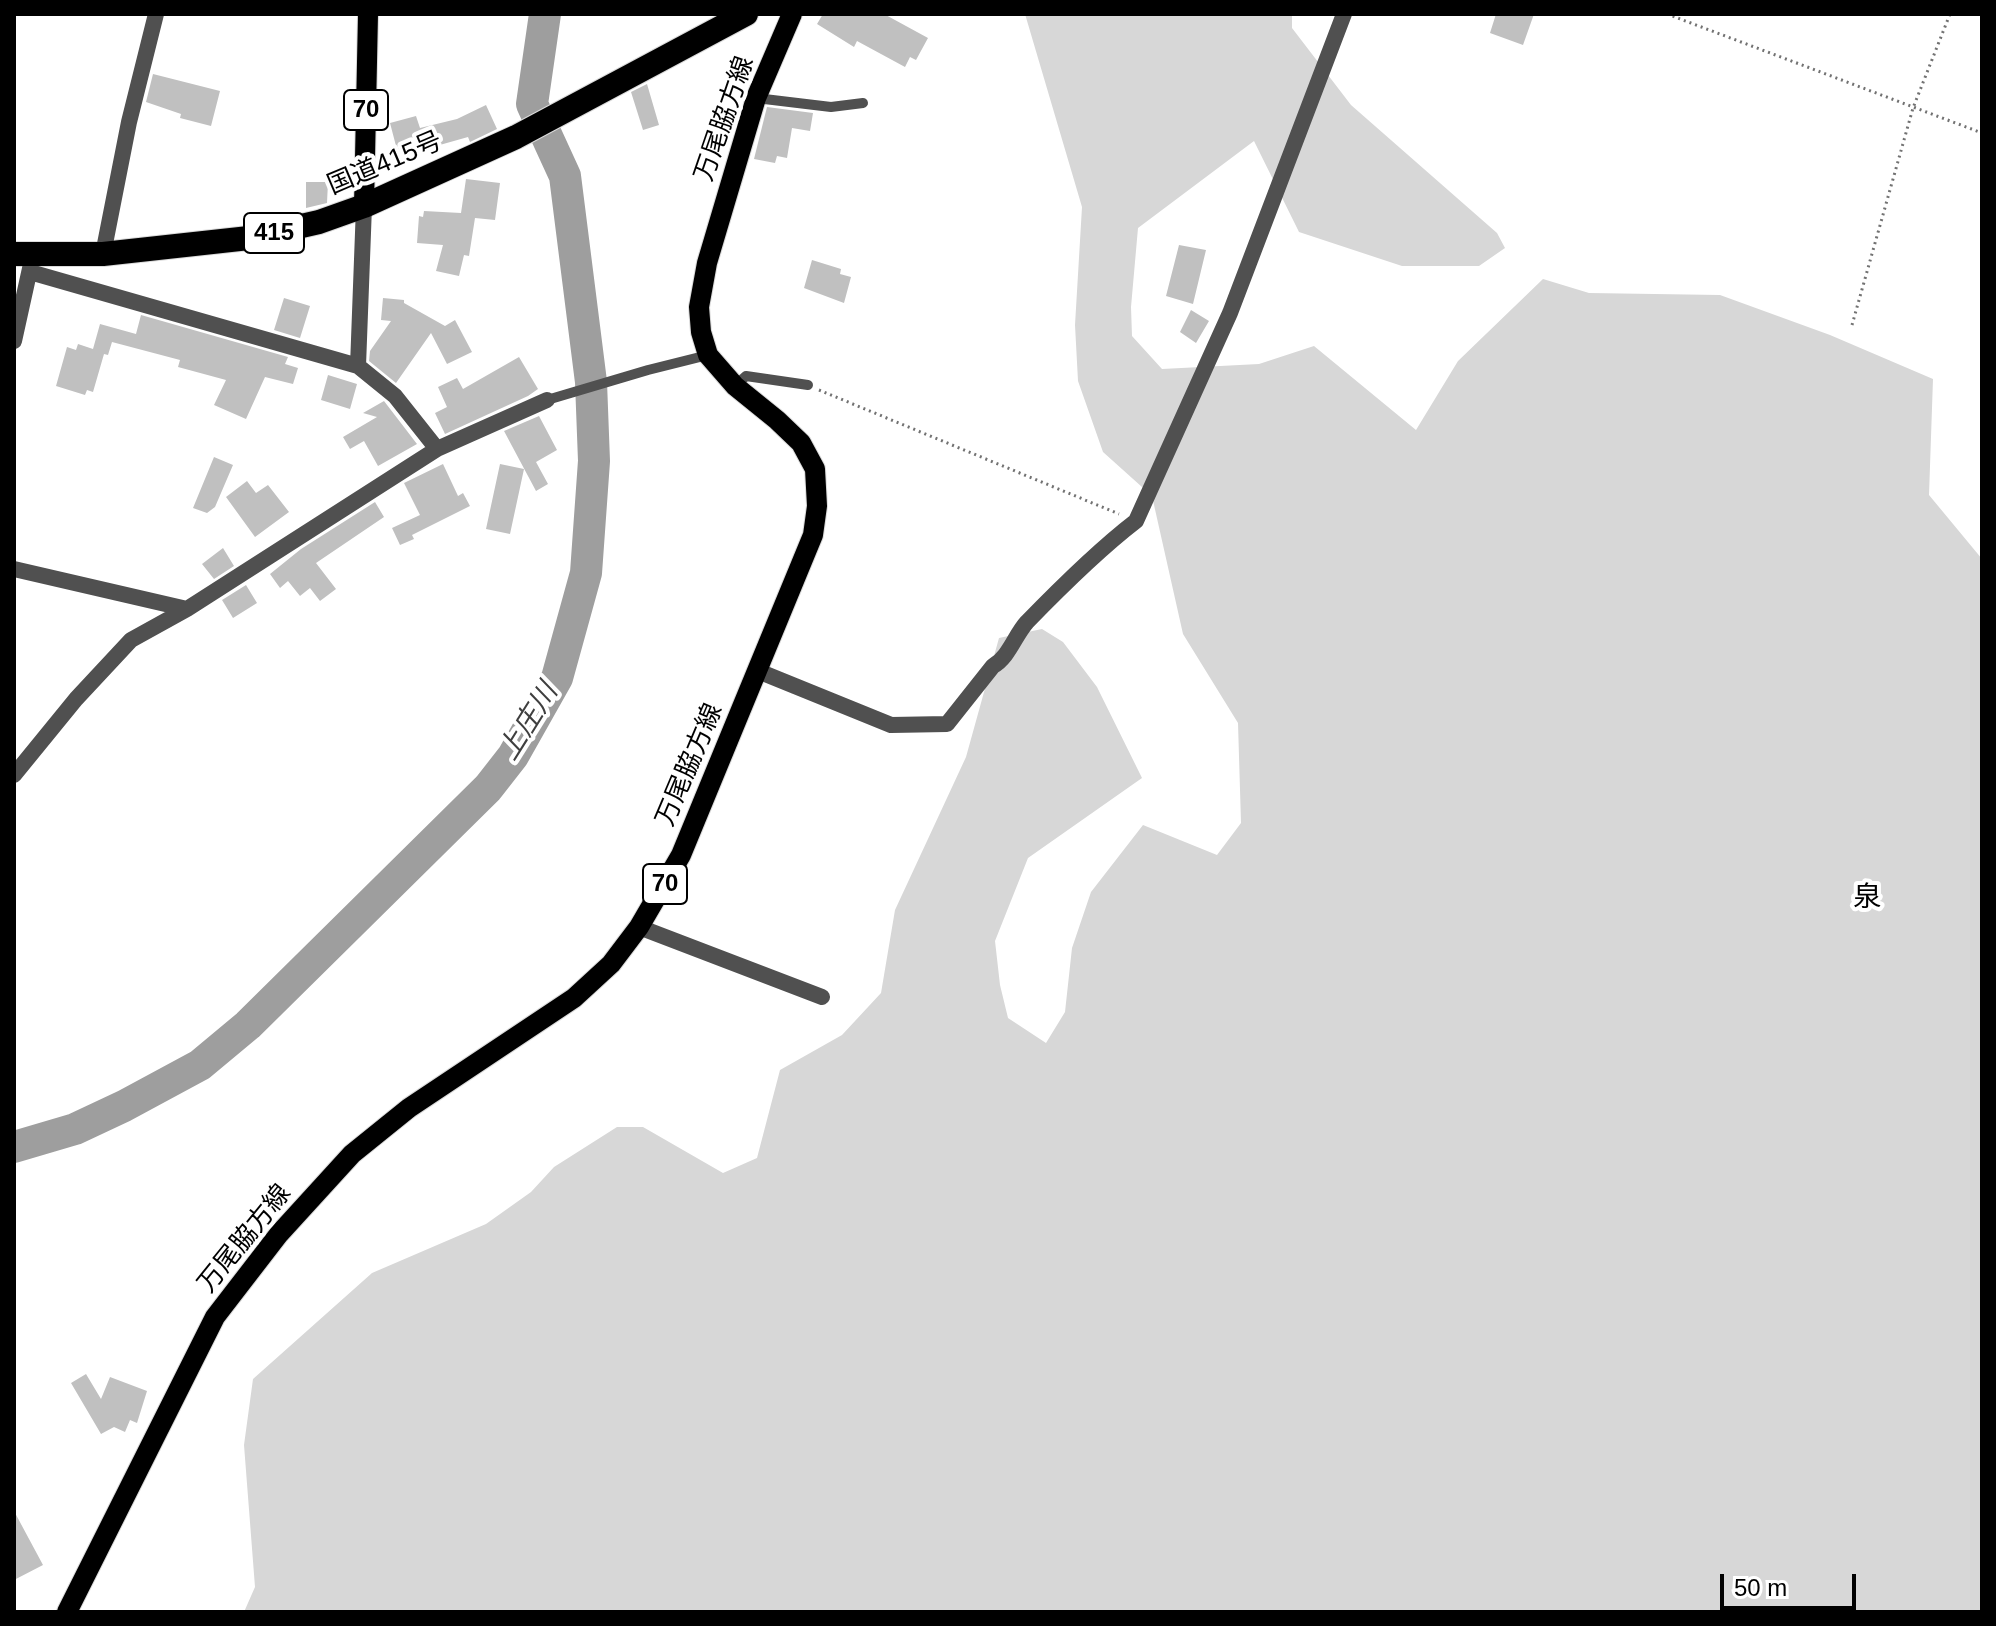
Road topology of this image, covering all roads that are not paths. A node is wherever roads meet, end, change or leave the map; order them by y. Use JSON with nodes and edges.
{"nodes":[{"id":1,"x":156,"y":14,"type":"edge"},
{"id":2,"x":368,"y":14,"type":"edge"},
{"id":3,"x":746,"y":14,"type":"edge"},
{"id":4,"x":792,"y":14,"type":"edge"},
{"id":5,"x":1344,"y":14,"type":"edge"},
{"id":6,"x":756,"y":98,"type":"junction"},
{"id":7,"x":863,"y":103,"type":"dead end"},
{"id":8,"x":364,"y":206,"type":"junction"},
{"id":9,"x":103,"y":254,"type":"junction"},
{"id":10,"x":26,"y":261,"type":"edge"},
{"id":11,"x":14,"y":341,"type":"edge"},
{"id":12,"x":708,"y":355,"type":"junction"},
{"id":13,"x":358,"y":366,"type":"junction"},
{"id":14,"x":808,"y":385,"type":"road end"},
{"id":15,"x":735,"y":386,"type":"junction"},
{"id":16,"x":547,"y":400,"type":"joint"},
{"id":17,"x":437,"y":449,"type":"junction"},
{"id":18,"x":14,"y":569,"type":"edge"},
{"id":19,"x":187,"y":609,"type":"junction"},
{"id":20,"x":758,"y":671,"type":"junction"},
{"id":21,"x":14,"y":775,"type":"edge"},
{"id":22,"x":639,"y":927,"type":"junction"},
{"id":23,"x":822,"y":997,"type":"dead end"},
{"id":24,"x":67,"y":1612,"type":"edge"}],
"edges":[{"from":1,"to":9,"type":"street"},
{"from":2,"to":8,"type":"main road","number":"70"},
{"from":3,"to":8,"type":"highway","name":"国道415号","number":"415"},
{"from":4,"to":6,"type":"main road","name":"万尾脇方線","number":"70"},
{"from":5,"to":20,"type":"street"},
{"from":6,"to":7,"type":"lane"},
{"from":6,"to":12,"type":"main road","name":"万尾脇方線","number":"70"},
{"from":8,"to":9,"type":"highway","name":"国道415号","number":"415"},
{"from":8,"to":13,"type":"street"},
{"from":9,"to":10,"type":"highway","name":"国道415号","number":"415"},
{"from":10,"to":11,"type":"street"},
{"from":10,"to":13,"type":"street"},
{"from":12,"to":15,"type":"main road","name":"万尾脇方線","number":"70"},
{"from":12,"to":16,"type":"lane"},
{"from":13,"to":17,"type":"street"},
{"from":14,"to":15,"type":"lane"},
{"from":15,"to":20,"type":"main road","name":"万尾脇方線","number":"70"},
{"from":16,"to":17,"type":"street"},
{"from":17,"to":19,"type":"street"},
{"from":18,"to":19,"type":"street"},
{"from":19,"to":21,"type":"street"},
{"from":20,"to":22,"type":"main road","name":"万尾脇方線","number":"70"},
{"from":22,"to":23,"type":"street"},
{"from":22,"to":24,"type":"main road","name":"万尾脇方線","number":"70"}]}
